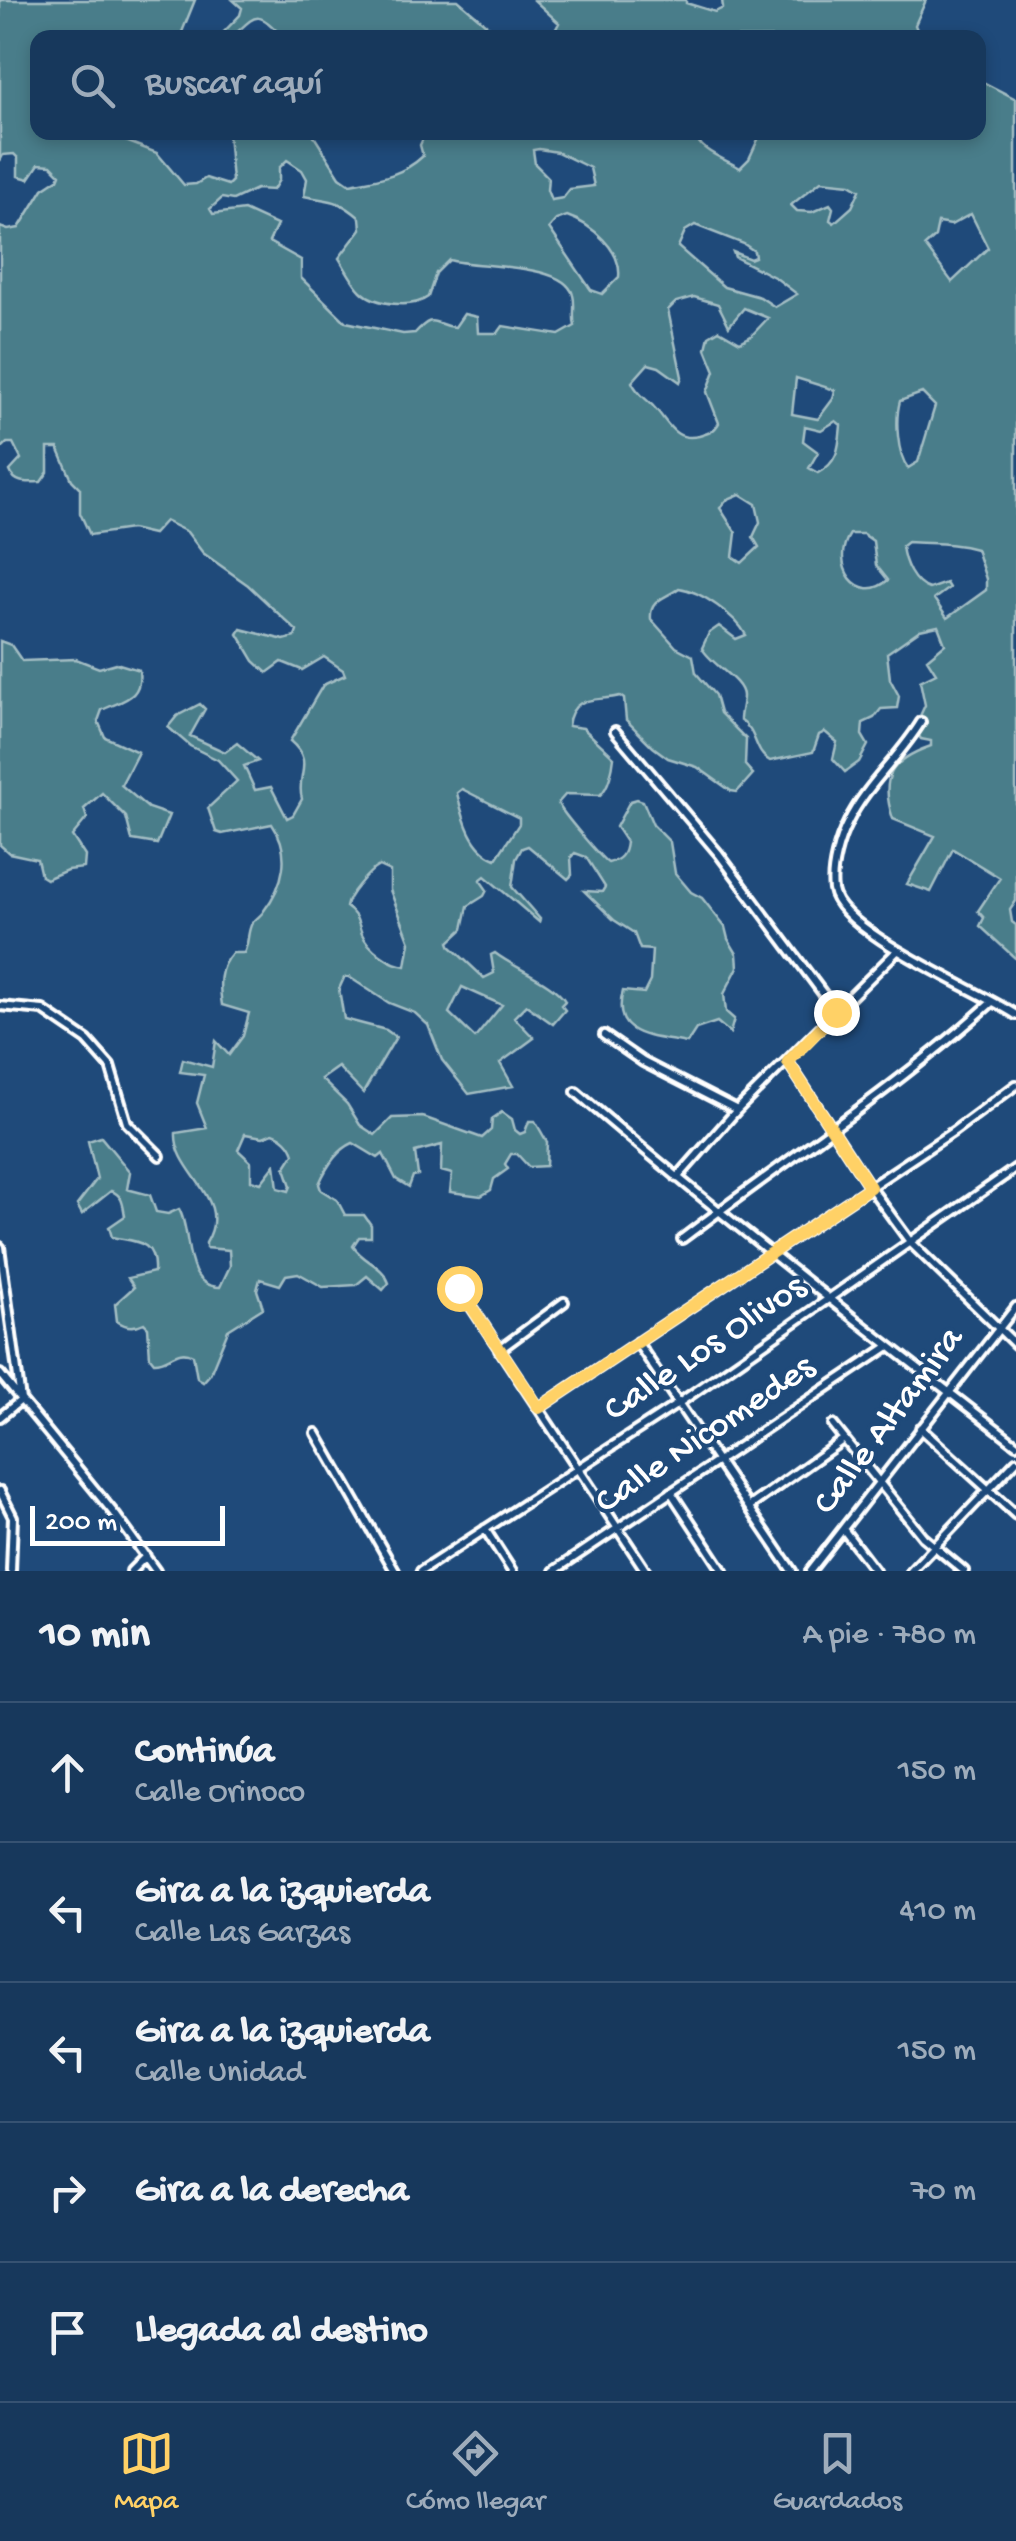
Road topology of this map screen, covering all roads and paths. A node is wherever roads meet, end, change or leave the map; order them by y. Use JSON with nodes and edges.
{"nodes":[{"id":1,"x":921,"y":722,"type":"dead end"},
{"id":2,"x":615,"y":731,"type":"dead end"},
{"id":3,"x":897,"y":951,"type":"junction"},
{"id":4,"x":992,"y":1002,"type":"junction"},
{"id":5,"x":0,"y":1006,"type":"edge"},
{"id":6,"x":836,"y":1012,"type":"junction"},
{"id":7,"x":1016,"y":1016,"type":"edge"},
{"id":8,"x":604,"y":1035,"type":"dead end"},
{"id":9,"x":788,"y":1062,"type":"junction"},
{"id":10,"x":1016,"y":1085,"type":"edge"},
{"id":11,"x":576,"y":1092,"type":"dead end"},
{"id":12,"x":736,"y":1110,"type":"junction"},
{"id":13,"x":832,"y":1131,"type":"junction"},
{"id":14,"x":160,"y":1156,"type":"dead end"},
{"id":15,"x":1016,"y":1168,"type":"edge"},
{"id":16,"x":677,"y":1178,"type":"junction"},
{"id":17,"x":870,"y":1187,"type":"junction"},
{"id":18,"x":719,"y":1211,"type":"junction"},
{"id":19,"x":682,"y":1239,"type":"dead end"},
{"id":20,"x":911,"y":1243,"type":"junction"},
{"id":21,"x":0,"y":1247,"type":"edge"},
{"id":22,"x":771,"y":1253,"type":"junction"},
{"id":23,"x":459,"y":1288,"type":"dead end"},
{"id":24,"x":830,"y":1300,"type":"junction"},
{"id":25,"x":564,"y":1302,"type":"dead end"},
{"id":26,"x":1016,"y":1307,"type":"edge"},
{"id":27,"x":997,"y":1328,"type":"junction"},
{"id":28,"x":637,"y":1342,"type":"junction"},
{"id":29,"x":1016,"y":1345,"type":"edge"},
{"id":30,"x":888,"y":1346,"type":"junction"},
{"id":31,"x":498,"y":1350,"type":"junction"},
{"id":32,"x":0,"y":1374,"type":"edge"},
{"id":33,"x":948,"y":1392,"type":"junction"},
{"id":34,"x":21,"y":1400,"type":"junction"},
{"id":35,"x":679,"y":1403,"type":"junction"},
{"id":36,"x":539,"y":1408,"type":"junction"},
{"id":37,"x":0,"y":1418,"type":"edge"},
{"id":38,"x":834,"y":1424,"type":"dead end"},
{"id":39,"x":920,"y":1428,"type":"junction"},
{"id":40,"x":316,"y":1433,"type":"dead end"},
{"id":41,"x":844,"y":1439,"type":"junction"},
{"id":42,"x":1016,"y":1444,"type":"edge"},
{"id":43,"x":1016,"y":1460,"type":"edge"},
{"id":44,"x":718,"y":1462,"type":"junction"},
{"id":45,"x":578,"y":1468,"type":"junction"},
{"id":46,"x":878,"y":1482,"type":"junction"},
{"id":47,"x":988,"y":1489,"type":"junction"},
{"id":48,"x":0,"y":1491,"type":"edge"},
{"id":49,"x":671,"y":1492,"type":"junction"},
{"id":50,"x":750,"y":1506,"type":"junction"},
{"id":51,"x":1016,"y":1516,"type":"edge"},
{"id":52,"x":0,"y":1527,"type":"edge"},
{"id":53,"x":14,"y":1527,"type":"junction"},
{"id":54,"x":484,"y":1529,"type":"junction"},
{"id":55,"x":616,"y":1529,"type":"junction"},
{"id":56,"x":843,"y":1529,"type":"junction"},
{"id":57,"x":934,"y":1547,"type":"junction"},
{"id":58,"x":146,"y":1556,"type":"junction"},
{"id":59,"x":11,"y":1571,"type":"edge"},
{"id":60,"x":132,"y":1571,"type":"edge"},
{"id":61,"x":156,"y":1571,"type":"edge"},
{"id":62,"x":395,"y":1571,"type":"edge"},
{"id":63,"x":421,"y":1571,"type":"edge"},
{"id":64,"x":512,"y":1571,"type":"edge"},
{"id":65,"x":554,"y":1571,"type":"edge"},
{"id":66,"x":646,"y":1571,"type":"edge"},
{"id":67,"x":723,"y":1571,"type":"edge"},
{"id":68,"x":792,"y":1571,"type":"edge"},
{"id":69,"x":810,"y":1571,"type":"edge"},
{"id":70,"x":874,"y":1571,"type":"edge"},
{"id":71,"x":911,"y":1571,"type":"edge"},
{"id":72,"x":964,"y":1571,"type":"edge"}],
"edges":[{"from":1,"to":3,"type":"street"},
{"from":2,"to":6,"type":"street"},
{"from":3,"to":4,"type":"street"},
{"from":3,"to":6,"type":"street"},
{"from":4,"to":7,"type":"street"},
{"from":4,"to":13,"type":"street"},
{"from":5,"to":14,"type":"street"},
{"from":6,"to":9,"type":"street"},
{"from":8,"to":12,"type":"street"},
{"from":9,"to":12,"type":"street"},
{"from":9,"to":13,"type":"street"},
{"from":10,"to":17,"type":"street"},
{"from":11,"to":16,"type":"street"},
{"from":12,"to":16,"type":"street"},
{"from":13,"to":17,"type":"street"},
{"from":13,"to":18,"type":"street"},
{"from":15,"to":20,"type":"street","name":"Calle Los Olivos"},
{"from":16,"to":18,"type":"street"},
{"from":17,"to":20,"type":"street"},
{"from":17,"to":22,"type":"street"},
{"from":18,"to":19,"type":"street"},
{"from":18,"to":22,"type":"street"},
{"from":20,"to":24,"type":"street","name":"Calle Los Olivos"},
{"from":20,"to":27,"type":"street"},
{"from":21,"to":34,"type":"street"},
{"from":22,"to":24,"type":"street"},
{"from":22,"to":28,"type":"street"},
{"from":23,"to":31,"type":"street"},
{"from":24,"to":30,"type":"street"},
{"from":24,"to":35,"type":"street","name":"Calle Los Olivos"},
{"from":25,"to":31,"type":"street"},
{"from":26,"to":27,"type":"street","name":"Calle Altamira"},
{"from":27,"to":29,"type":"street"},
{"from":27,"to":33,"type":"street","name":"Calle Altamira"},
{"from":28,"to":35,"type":"street"},
{"from":28,"to":36,"type":"street"},
{"from":30,"to":33,"type":"street"},
{"from":30,"to":44,"type":"street","name":"Calle Nicomedes"},
{"from":31,"to":36,"type":"street"},
{"from":32,"to":34,"type":"street"},
{"from":33,"to":39,"type":"street","name":"Calle Altamira"},
{"from":33,"to":42,"type":"street"},
{"from":34,"to":37,"type":"street"},
{"from":34,"to":58,"type":"street"},
{"from":35,"to":44,"type":"street"},
{"from":35,"to":45,"type":"street","name":"Calle Los Olivos"},
{"from":36,"to":45,"type":"street"},
{"from":38,"to":41,"type":"street"},
{"from":39,"to":46,"type":"street","name":"Calle Altamira"},
{"from":39,"to":47,"type":"street"},
{"from":40,"to":62,"type":"street"},
{"from":41,"to":46,"type":"street"},
{"from":41,"to":50,"type":"street"},
{"from":43,"to":47,"type":"street"},
{"from":44,"to":49,"type":"street","name":"Calle Nicomedes"},
{"from":44,"to":50,"type":"street"},
{"from":45,"to":54,"type":"street","name":"Calle Los Olivos"},
{"from":45,"to":55,"type":"street"},
{"from":46,"to":56,"type":"street","name":"Calle Altamira"},
{"from":46,"to":57,"type":"street"},
{"from":47,"to":51,"type":"street"},
{"from":47,"to":57,"type":"street"},
{"from":48,"to":53,"type":"street"},
{"from":49,"to":55,"type":"street","name":"Calle Nicomedes"},
{"from":49,"to":67,"type":"street"},
{"from":50,"to":68,"type":"street"},
{"from":52,"to":53,"type":"street"},
{"from":53,"to":59,"type":"street"},
{"from":54,"to":63,"type":"street","name":"Calle Los Olivos"},
{"from":54,"to":64,"type":"street"},
{"from":55,"to":65,"type":"street","name":"Calle Nicomedes"},
{"from":55,"to":66,"type":"street"},
{"from":56,"to":69,"type":"street","name":"Calle Altamira"},
{"from":56,"to":70,"type":"street"},
{"from":57,"to":71,"type":"street"},
{"from":57,"to":72,"type":"street"},
{"from":58,"to":60,"type":"street"},
{"from":58,"to":61,"type":"street"}]}
